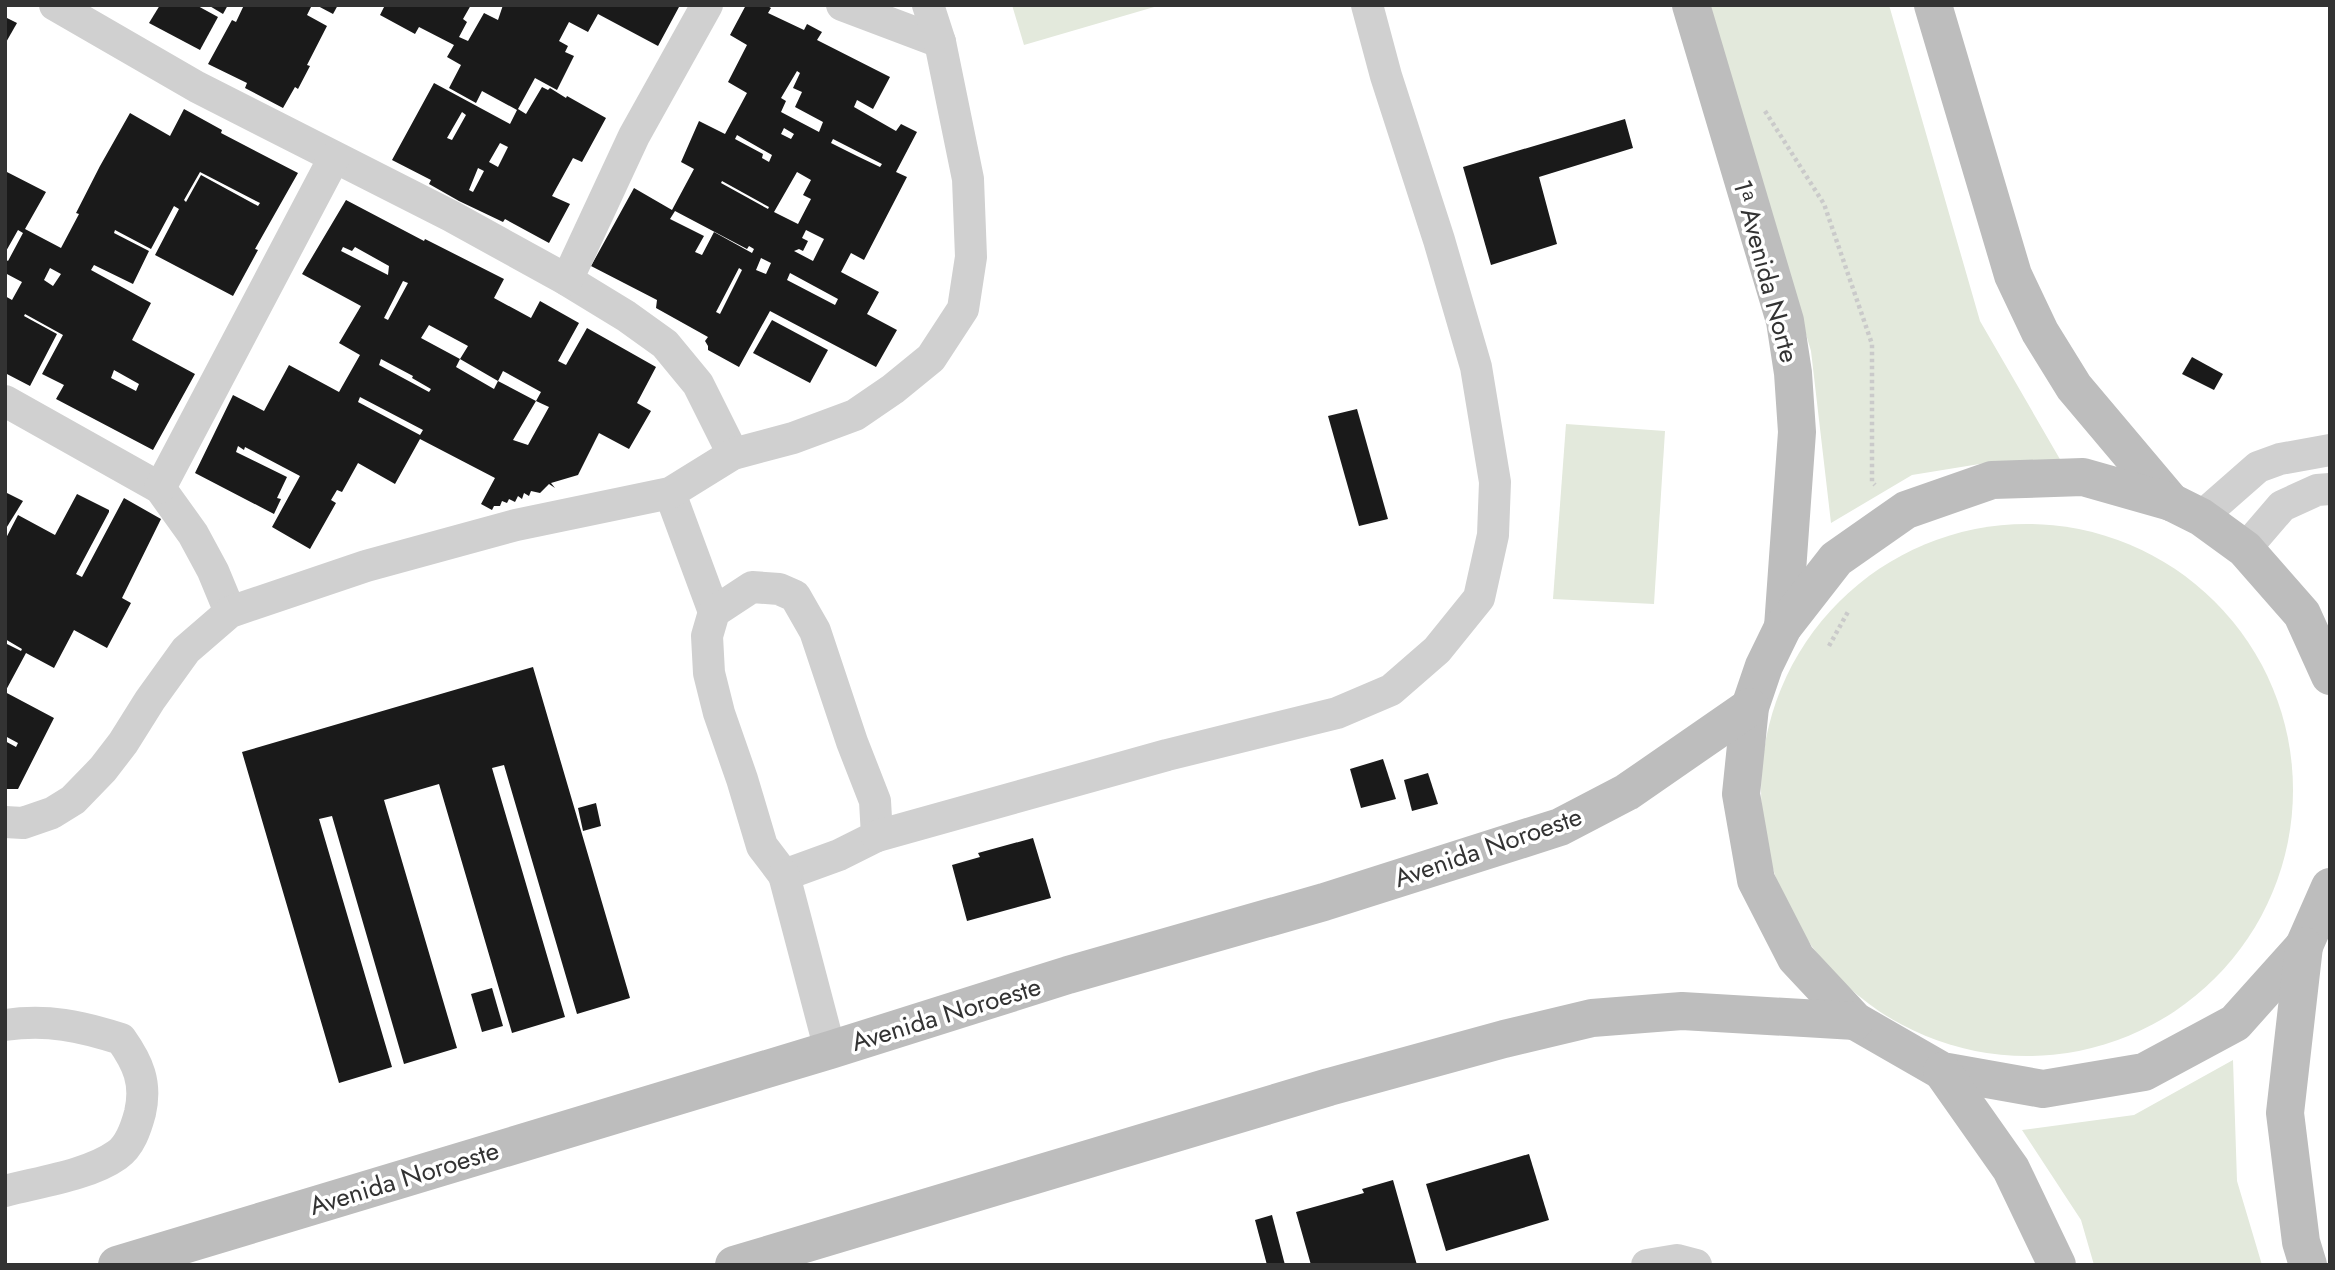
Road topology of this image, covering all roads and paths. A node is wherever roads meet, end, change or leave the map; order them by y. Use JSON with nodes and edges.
{"nodes":[{"id":1,"x":55,"y":5,"type":"edge"},
{"id":2,"x":707,"y":5,"type":"edge"},
{"id":3,"x":842,"y":5,"type":"edge"},
{"id":4,"x":928,"y":5,"type":"edge"},
{"id":5,"x":1367,"y":5,"type":"edge"},
{"id":6,"x":1691,"y":5,"type":"edge"},
{"id":7,"x":1933,"y":5,"type":"edge"},
{"id":8,"x":95,"y":15,"type":"edge"},
{"id":9,"x":940,"y":42,"type":"junction"},
{"id":10,"x":1758,"y":100,"type":"dead end"},
{"id":11,"x":334,"y":158,"type":"junction"},
{"id":12,"x":568,"y":280,"type":"junction"},
{"id":13,"x":5,"y":401,"type":"edge"},
{"id":14,"x":2330,"y":450,"type":"edge"},
{"id":15,"x":733,"y":454,"type":"junction"},
{"id":16,"x":1872,"y":482,"type":"dead end"},
{"id":17,"x":160,"y":488,"type":"junction"},
{"id":18,"x":2330,"y":489,"type":"edge"},
{"id":19,"x":670,"y":493,"type":"junction"},
{"id":20,"x":2186,"y":510,"type":"junction"},
{"id":21,"x":2245,"y":549,"type":"junction"},
{"id":22,"x":230,"y":612,"type":"junction"},
{"id":23,"x":713,"y":612,"type":"junction"},
{"id":24,"x":1783,"y":627,"type":"junction"},
{"id":25,"x":2330,"y":676,"type":"edge"},
{"id":26,"x":1750,"y":707,"type":"junction"},
{"id":27,"x":5,"y":822,"type":"edge"},
{"id":28,"x":877,"y":836,"type":"junction"},
{"id":29,"x":784,"y":875,"type":"junction"},
{"id":30,"x":2330,"y":887,"type":"edge"},
{"id":31,"x":2304,"y":946,"type":"junction"},
{"id":32,"x":1855,"y":1021,"type":"junction"},
{"id":33,"x":5,"y":1025,"type":"edge"},
{"id":34,"x":830,"y":1050,"type":"junction"},
{"id":35,"x":1942,"y":1071,"type":"junction"},
{"id":36,"x":5,"y":1191,"type":"edge"},
{"id":37,"x":220,"y":1234,"type":"junction"},
{"id":38,"x":117,"y":1265,"type":"edge"},
{"id":39,"x":197,"y":1265,"type":"edge"},
{"id":40,"x":734,"y":1265,"type":"edge"},
{"id":41,"x":1647,"y":1265,"type":"edge"},
{"id":42,"x":1696,"y":1265,"type":"edge"},
{"id":43,"x":2057,"y":1265,"type":"edge"},
{"id":44,"x":2308,"y":1265,"type":"edge"}],
"edges":[{"from":1,"to":8,"type":"street"},
{"from":2,"to":12,"type":"street"},
{"from":3,"to":9,"type":"street"},
{"from":4,"to":9,"type":"street"},
{"from":5,"to":28,"type":"street"},
{"from":6,"to":24,"type":"main road","name":"1ᵃ Avenida Norte"},
{"from":7,"to":20,"type":"main road"},
{"from":8,"to":11,"type":"street"},
{"from":9,"to":15,"type":"street"},
{"from":10,"to":16,"type":"path"},
{"from":11,"to":12,"type":"street"},
{"from":11,"to":17,"type":"street"},
{"from":12,"to":15,"type":"street"},
{"from":13,"to":17,"type":"street"},
{"from":14,"to":20,"type":"street"},
{"from":15,"to":19,"type":"street"},
{"from":17,"to":22,"type":"street"},
{"from":18,"to":21,"type":"street"},
{"from":19,"to":22,"type":"street"},
{"from":19,"to":23,"type":"street"},
{"from":20,"to":21,"type":"main road"},
{"from":20,"to":24,"type":"main road"},
{"from":21,"to":25,"type":"main road"},
{"from":22,"to":27,"type":"street"},
{"from":23,"to":28,"type":"street"},
{"from":23,"to":29,"type":"street"},
{"from":24,"to":26,"type":"main road"},
{"from":26,"to":32,"type":"main road"},
{"from":26,"to":34,"type":"main road","name":"Avenida Noroeste"},
{"from":28,"to":29,"type":"street"},
{"from":29,"to":34,"type":"street"},
{"from":30,"to":31,"type":"main road"},
{"from":31,"to":35,"type":"main road"},
{"from":31,"to":44,"type":"main road"},
{"from":32,"to":35,"type":"main road"},
{"from":32,"to":40,"type":"main road"},
{"from":33,"to":36,"type":"street"},
{"from":34,"to":37,"type":"main road","name":"Avenida Noroeste"},
{"from":35,"to":43,"type":"main road"},
{"from":37,"to":38,"type":"main road","name":"Avenida Noroeste"},
{"from":37,"to":39,"type":"main road"},
{"from":41,"to":42,"type":"street"}]}
